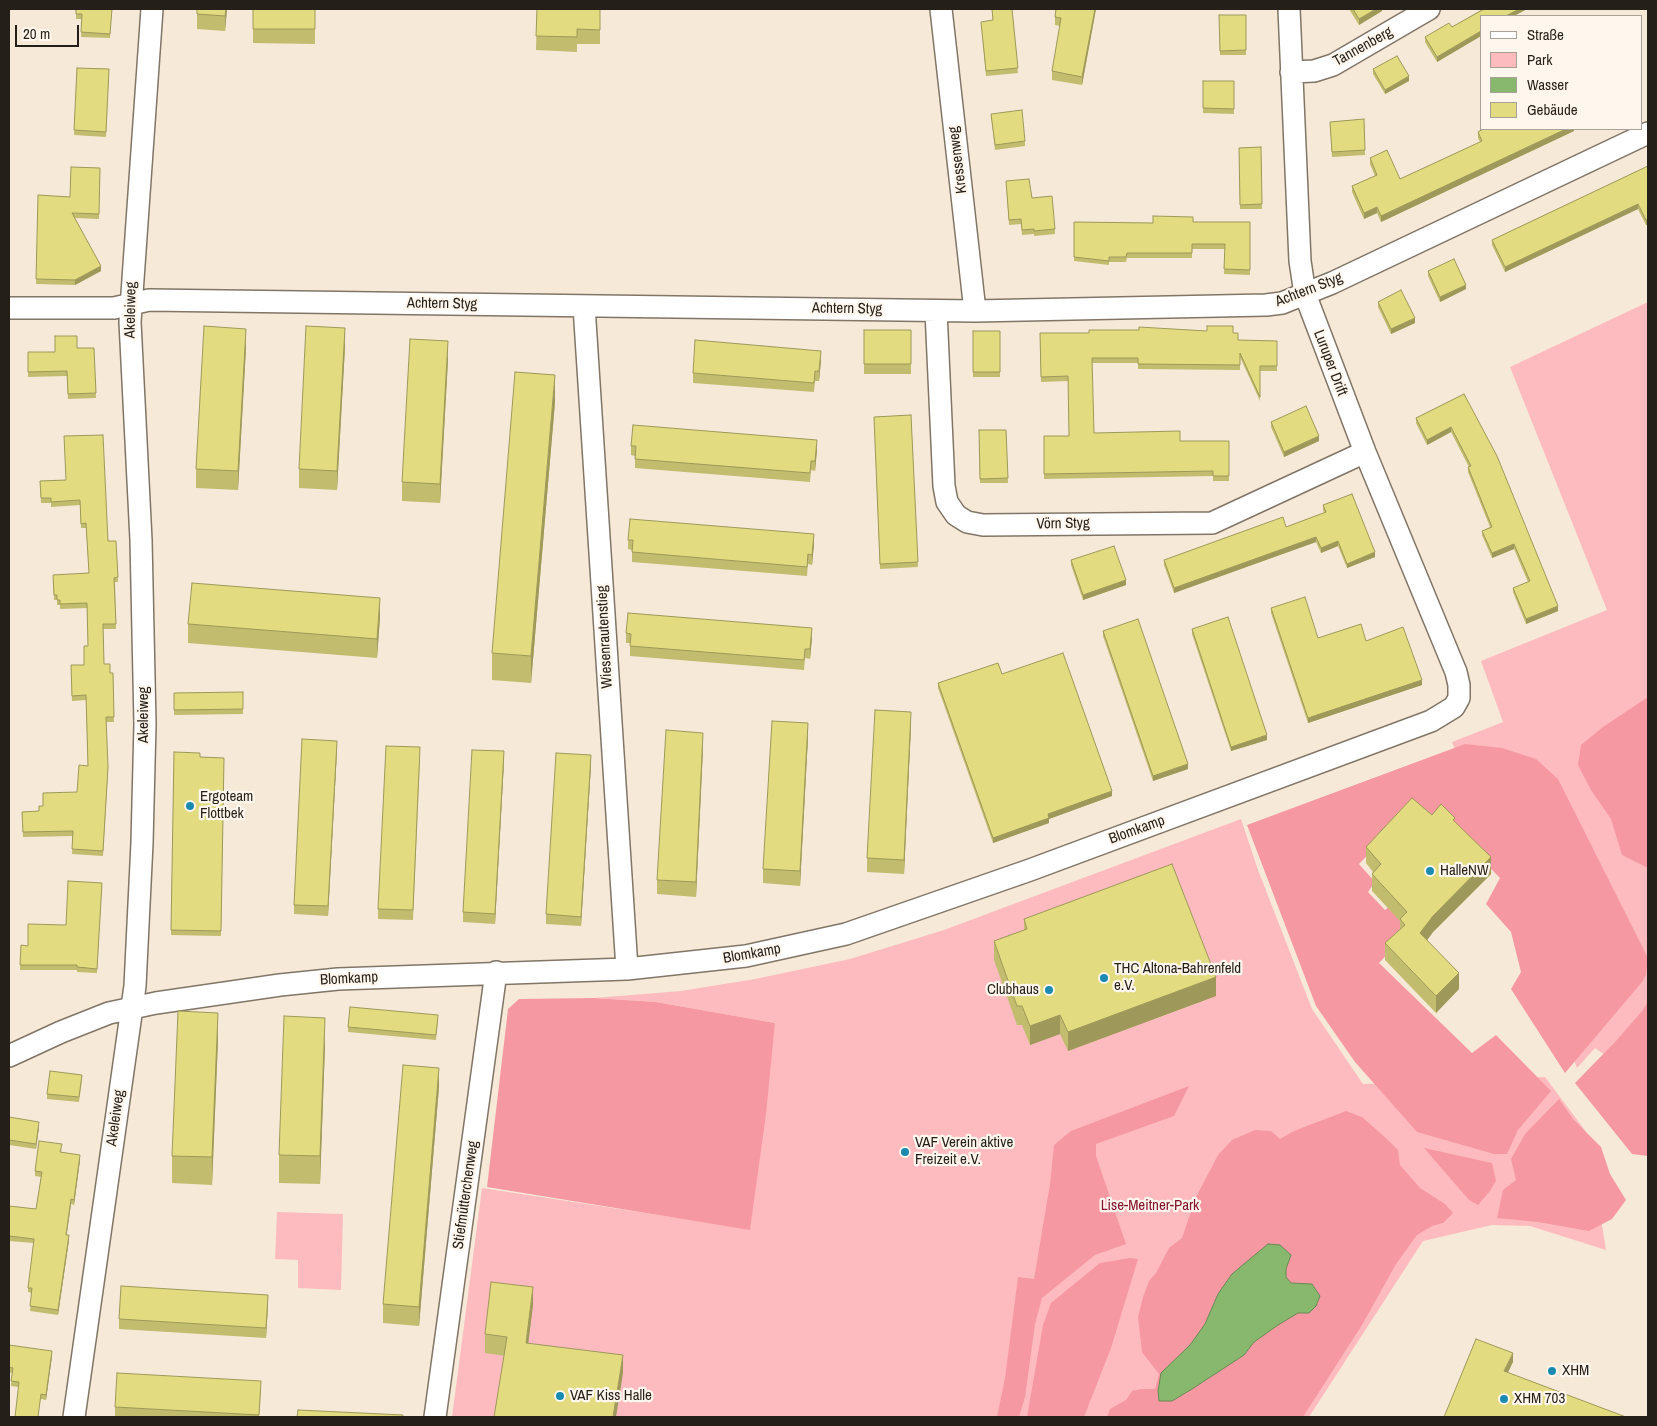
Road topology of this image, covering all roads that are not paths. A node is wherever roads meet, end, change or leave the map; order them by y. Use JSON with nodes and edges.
{"nodes":[{"id":1,"x":152,"y":9,"type":"edge"},
{"id":2,"x":942,"y":9,"type":"edge"},
{"id":3,"x":1288,"y":9,"type":"edge"},
{"id":4,"x":1429,"y":9,"type":"edge"},
{"id":5,"x":1292,"y":72,"type":"junction"},
{"id":6,"x":1648,"y":133,"type":"edge"},
{"id":7,"x":1305,"y":294,"type":"junction"},
{"id":8,"x":130,"y":304,"type":"junction"},
{"id":9,"x":584,"y":306,"type":"junction"},
{"id":10,"x":9,"y":308,"type":"edge"},
{"id":11,"x":936,"y":311,"type":"junction"},
{"id":12,"x":976,"y":311,"type":"junction"},
{"id":13,"x":1365,"y":452,"type":"junction"},
{"id":14,"x":1459,"y":698,"type":"joint"},
{"id":15,"x":627,"y":969,"type":"junction"},
{"id":16,"x":496,"y":972,"type":"junction"},
{"id":17,"x":132,"y":1008,"type":"junction"},
{"id":18,"x":9,"y":1056,"type":"edge"},
{"id":19,"x":74,"y":1417,"type":"edge"},
{"id":20,"x":434,"y":1417,"type":"edge"}],
"edges":[{"from":1,"to":8,"type":"street","name":"Akeleiweg"},
{"from":2,"to":12,"type":"street","name":"Kressenweg"},
{"from":3,"to":5,"type":"street","name":"Luruper Drift"},
{"from":4,"to":5,"type":"street","name":"Tannenberg"},
{"from":5,"to":7,"type":"street","name":"Luruper Drift"},
{"from":6,"to":7,"type":"street","name":"Achtern Styg"},
{"from":7,"to":12,"type":"street","name":"Achtern Styg"},
{"from":7,"to":13,"type":"street","name":"Luruper Drift"},
{"from":8,"to":9,"type":"street","name":"Achtern Styg"},
{"from":8,"to":10,"type":"street","name":"Achtern Styg"},
{"from":8,"to":17,"type":"street","name":"Akeleiweg"},
{"from":9,"to":11,"type":"street","name":"Achtern Styg"},
{"from":9,"to":15,"type":"street","name":"Wiesenrautenstieg"},
{"from":11,"to":12,"type":"street","name":"Achtern Styg"},
{"from":11,"to":13,"type":"street","name":"Vörn Styg"},
{"from":13,"to":14,"type":"street","name":"Luruper Drift"},
{"from":14,"to":15,"type":"street","name":"Blomkamp"},
{"from":15,"to":16,"type":"street","name":"Blomkamp"},
{"from":16,"to":17,"type":"street","name":"Blomkamp"},
{"from":16,"to":20,"type":"street","name":"Stiefmütterchenweg"},
{"from":17,"to":18,"type":"street","name":"Blomkamp"},
{"from":17,"to":19,"type":"street","name":"Akeleiweg"}]}
